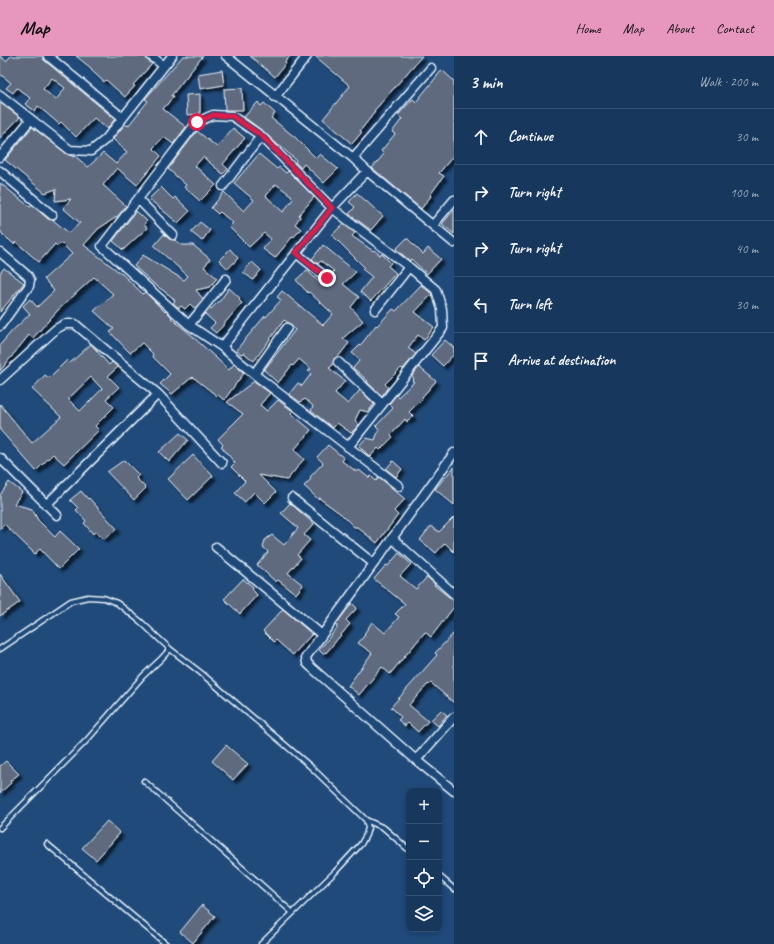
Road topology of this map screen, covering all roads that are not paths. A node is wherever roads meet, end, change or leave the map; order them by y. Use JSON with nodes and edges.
{"nodes":[{"id":1,"x":48,"y":56,"type":"edge"},
{"id":2,"x":151,"y":56,"type":"edge"},
{"id":3,"x":172,"y":56,"type":"edge"},
{"id":4,"x":226,"y":56,"type":"edge"},
{"id":5,"x":307,"y":56,"type":"edge"},
{"id":6,"x":164,"y":66,"type":"junction"},
{"id":7,"x":431,"y":68,"type":"dead end"},
{"id":8,"x":0,"y":95,"type":"edge"},
{"id":9,"x":275,"y":96,"type":"junction"},
{"id":10,"x":123,"y":118,"type":"junction"},
{"id":11,"x":31,"y":119,"type":"junction"},
{"id":12,"x":262,"y":136,"type":"junction"},
{"id":13,"x":0,"y":157,"type":"edge"},
{"id":14,"x":353,"y":158,"type":"junction"},
{"id":15,"x":0,"y":171,"type":"edge"},
{"id":16,"x":367,"y":171,"type":"junction"},
{"id":17,"x":222,"y":186,"type":"dead end"},
{"id":18,"x":138,"y":199,"type":"junction"},
{"id":19,"x":454,"y":200,"type":"edge"},
{"id":20,"x":332,"y":208,"type":"junction"},
{"id":21,"x":52,"y":215,"type":"dead end"},
{"id":22,"x":433,"y":226,"type":"junction"},
{"id":23,"x":174,"y":236,"type":"dead end"},
{"id":24,"x":454,"y":243,"type":"edge"},
{"id":25,"x":0,"y":252,"type":"edge"},
{"id":26,"x":296,"y":253,"type":"junction"},
{"id":27,"x":409,"y":267,"type":"junction"},
{"id":28,"x":327,"y":278,"type":"dead end"},
{"id":29,"x":226,"y":279,"type":"dead end"},
{"id":30,"x":375,"y":310,"type":"dead end"},
{"id":31,"x":0,"y":325,"type":"edge"},
{"id":32,"x":189,"y":325,"type":"junction"},
{"id":33,"x":287,"y":328,"type":"dead end"},
{"id":34,"x":222,"y":347,"type":"junction"},
{"id":35,"x":338,"y":362,"type":"dead end"},
{"id":36,"x":254,"y":374,"type":"junction"},
{"id":37,"x":0,"y":380,"type":"edge"},
{"id":38,"x":158,"y":394,"type":"junction"},
{"id":39,"x":382,"y":404,"type":"junction"},
{"id":40,"x":348,"y":447,"type":"junction"},
{"id":41,"x":454,"y":453,"type":"edge"},
{"id":42,"x":0,"y":458,"type":"edge"},
{"id":43,"x":222,"y":463,"type":"dead end"},
{"id":44,"x":399,"y":486,"type":"dead end"},
{"id":45,"x":292,"y":498,"type":"dead end"},
{"id":46,"x":46,"y":505,"type":"junction"},
{"id":47,"x":57,"y":514,"type":"dead end"},
{"id":48,"x":392,"y":538,"type":"junction"},
{"id":49,"x":216,"y":547,"type":"dead end"},
{"id":50,"x":374,"y":563,"type":"junction"},
{"id":51,"x":454,"y":594,"type":"edge"},
{"id":52,"x":322,"y":635,"type":"junction"},
{"id":53,"x":170,"y":648,"type":"junction"},
{"id":54,"x":0,"y":649,"type":"edge"},
{"id":55,"x":454,"y":717,"type":"edge"},
{"id":56,"x":416,"y":760,"type":"junction"},
{"id":57,"x":144,"y":780,"type":"dead end"},
{"id":58,"x":454,"y":791,"type":"edge"},
{"id":59,"x":366,"y":820,"type":"junction"},
{"id":60,"x":0,"y":828,"type":"edge"},
{"id":61,"x":48,"y":844,"type":"dead end"},
{"id":62,"x":406,"y":847,"type":"edge"},
{"id":63,"x":442,"y":879,"type":"edge"},
{"id":64,"x":454,"y":889,"type":"edge"},
{"id":65,"x":293,"y":913,"type":"junction"},
{"id":66,"x":166,"y":944,"type":"edge"},
{"id":67,"x":261,"y":944,"type":"edge"}],
"edges":[{"from":1,"to":10,"type":"street"},
{"from":2,"to":6,"type":"street"},
{"from":3,"to":6,"type":"street"},
{"from":4,"to":9,"type":"street"},
{"from":5,"to":9,"type":"street"},
{"from":6,"to":10,"type":"street"},
{"from":7,"to":14,"type":"street"},
{"from":8,"to":11,"type":"street"},
{"from":9,"to":14,"type":"street"},
{"from":10,"to":11,"type":"street"},
{"from":11,"to":13,"type":"street"},
{"from":12,"to":17,"type":"street"},
{"from":12,"to":18,"type":"street"},
{"from":12,"to":20,"type":"street"},
{"from":14,"to":16,"type":"street"},
{"from":15,"to":21,"type":"street"},
{"from":16,"to":20,"type":"street"},
{"from":16,"to":22,"type":"street"},
{"from":18,"to":23,"type":"street"},
{"from":18,"to":32,"type":"street"},
{"from":19,"to":22,"type":"street"},
{"from":20,"to":26,"type":"street"},
{"from":20,"to":27,"type":"street"},
{"from":22,"to":24,"type":"street"},
{"from":25,"to":31,"type":"street"},
{"from":26,"to":28,"type":"street"},
{"from":26,"to":34,"type":"street"},
{"from":27,"to":30,"type":"street"},
{"from":27,"to":39,"type":"street"},
{"from":29,"to":32,"type":"street"},
{"from":32,"to":34,"type":"street"},
{"from":33,"to":36,"type":"street"},
{"from":34,"to":36,"type":"street"},
{"from":35,"to":39,"type":"street"},
{"from":36,"to":40,"type":"street"},
{"from":37,"to":38,"type":"street"},
{"from":38,"to":43,"type":"street"},
{"from":38,"to":46,"type":"street"},
{"from":39,"to":40,"type":"street"},
{"from":40,"to":44,"type":"street"},
{"from":41,"to":48,"type":"street"},
{"from":42,"to":46,"type":"street"},
{"from":45,"to":50,"type":"street"},
{"from":46,"to":47,"type":"street"},
{"from":48,"to":50,"type":"street"},
{"from":48,"to":51,"type":"street"},
{"from":49,"to":52,"type":"street"},
{"from":50,"to":52,"type":"street"},
{"from":52,"to":56,"type":"street"},
{"from":53,"to":54,"type":"lane"},
{"from":53,"to":59,"type":"lane"},
{"from":53,"to":60,"type":"lane"},
{"from":55,"to":56,"type":"street"},
{"from":56,"to":58,"type":"street"},
{"from":57,"to":65,"type":"lane"},
{"from":59,"to":62,"type":"lane"},
{"from":59,"to":65,"type":"lane"},
{"from":61,"to":66,"type":"lane"},
{"from":63,"to":64,"type":"lane"},
{"from":65,"to":67,"type":"lane"}]}
